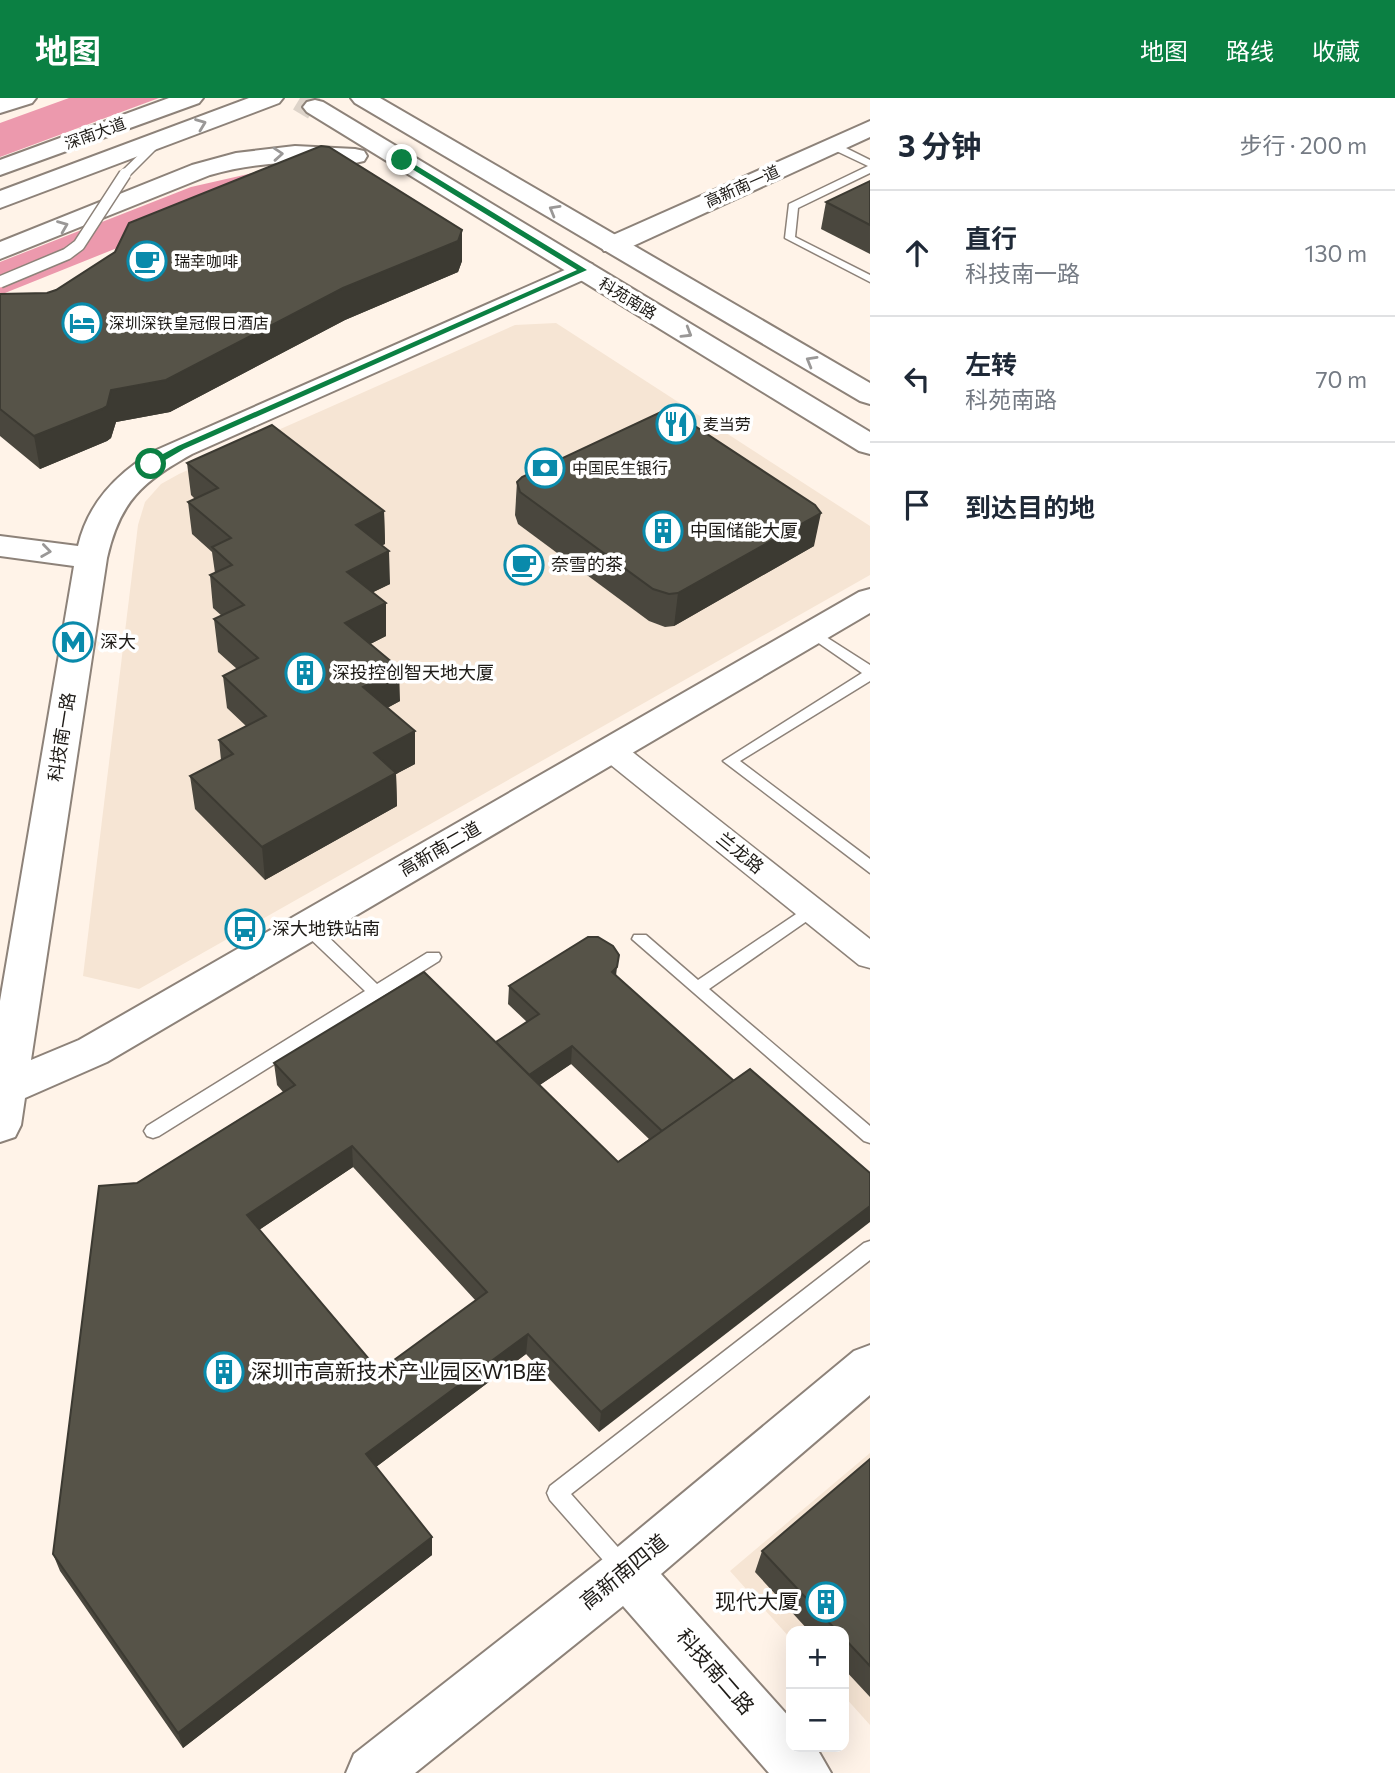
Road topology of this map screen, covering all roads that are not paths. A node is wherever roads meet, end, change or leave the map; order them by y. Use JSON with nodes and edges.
{"nodes":[{"id":1,"x":24,"y":98,"type":"edge"},
{"id":2,"x":191,"y":98,"type":"edge"},
{"id":3,"x":271,"y":98,"type":"edge"},
{"id":4,"x":363,"y":98,"type":"edge"},
{"id":5,"x":0,"y":106,"type":"edge"},
{"id":6,"x":315,"y":107,"type":"tunnel mouth"},
{"id":7,"x":870,"y":128,"type":"edge"},
{"id":8,"x":161,"y":139,"type":"junction"},
{"id":9,"x":832,"y":145,"type":"junction"},
{"id":10,"x":402,"y":160,"type":"junction"},
{"id":11,"x":870,"y":167,"type":"edge"},
{"id":12,"x":0,"y":168,"type":"edge"},
{"id":13,"x":0,"y":200,"type":"edge"},
{"id":14,"x":613,"y":245,"type":"junction"},
{"id":15,"x":0,"y":251,"type":"edge"},
{"id":16,"x":583,"y":270,"type":"junction"},
{"id":17,"x":870,"y":279,"type":"edge"},
{"id":18,"x":0,"y":282,"type":"edge"},
{"id":19,"x":870,"y":395,"type":"edge"},
{"id":20,"x":870,"y":445,"type":"edge"},
{"id":21,"x":0,"y":546,"type":"edge"},
{"id":22,"x":91,"y":558,"type":"junction"},
{"id":23,"x":870,"y":599,"type":"edge"},
{"id":24,"x":812,"y":632,"type":"junction"},
{"id":25,"x":870,"y":674,"type":"edge"},
{"id":26,"x":611,"y":750,"type":"junction"},
{"id":27,"x":870,"y":867,"type":"edge"},
{"id":28,"x":811,"y":910,"type":"junction"},
{"id":29,"x":308,"y":926,"type":"junction"},
{"id":30,"x":640,"y":939,"type":"dead end"},
{"id":31,"x":864,"y":943,"type":"edge"},
{"id":32,"x":433,"y":957,"type":"dead end"},
{"id":33,"x":698,"y":988,"type":"junction"},
{"id":34,"x":376,"y":992,"type":"junction"},
{"id":35,"x":3,"y":1107,"type":"edge"},
{"id":36,"x":153,"y":1131,"type":"dead end"},
{"id":37,"x":870,"y":1136,"type":"edge"},
{"id":38,"x":870,"y":1248,"type":"edge"},
{"id":39,"x":870,"y":1366,"type":"edge"},
{"id":40,"x":626,"y":1572,"type":"junction"},
{"id":41,"x":373,"y":1773,"type":"edge"},
{"id":42,"x":804,"y":1773,"type":"edge"}],
"edges":[{"from":1,"to":5,"type":"street"},
{"from":2,"to":12,"type":"street","name":"深南大道"},
{"from":8,"to":3,"type":"street","one_way":true},
{"from":14,"to":4,"type":"street","one_way":true},
{"from":6,"to":10,"type":"street","name":"科苑南路"},
{"from":7,"to":9,"type":"street","name":"高新南一道"},
{"from":8,"to":13,"type":"street"},
{"from":8,"to":18,"type":"lane","bridge":true},
{"from":9,"to":11,"type":"lane"},
{"from":9,"to":14,"type":"street","name":"高新南一道"},
{"from":15,"to":10,"type":"street","one_way":true},
{"from":10,"to":16,"type":"street","name":"科苑南路"},
{"from":11,"to":17,"type":"lane"},
{"from":19,"to":14,"type":"street","one_way":true},
{"from":16,"to":20,"type":"street","name":"科苑南路","one_way":true},
{"from":16,"to":22,"type":"street","name":"科技南一路"},
{"from":21,"to":22,"type":"street","one_way":true},
{"from":22,"to":35,"type":"street","name":"科技南一路"},
{"from":23,"to":24,"type":"street","name":"高新南二道"},
{"from":24,"to":25,"type":"lane"},
{"from":24,"to":26,"type":"street","name":"高新南二道"},
{"from":25,"to":27,"type":"lane"},
{"from":26,"to":28,"type":"street","name":"兰龙路"},
{"from":26,"to":29,"type":"street","name":"高新南二道"},
{"from":28,"to":31,"type":"street","name":"兰龙路"},
{"from":28,"to":33,"type":"lane"},
{"from":29,"to":34,"type":"lane"},
{"from":29,"to":35,"type":"street","name":"高新南二道"},
{"from":30,"to":33,"type":"lane"},
{"from":32,"to":34,"type":"lane"},
{"from":33,"to":37,"type":"lane"},
{"from":34,"to":36,"type":"lane"},
{"from":38,"to":40,"type":"lane"},
{"from":39,"to":40,"type":"street","name":"高新南四道"},
{"from":40,"to":41,"type":"street","name":"高新南四道"},
{"from":40,"to":42,"type":"street","name":"科技南二路"}]}
